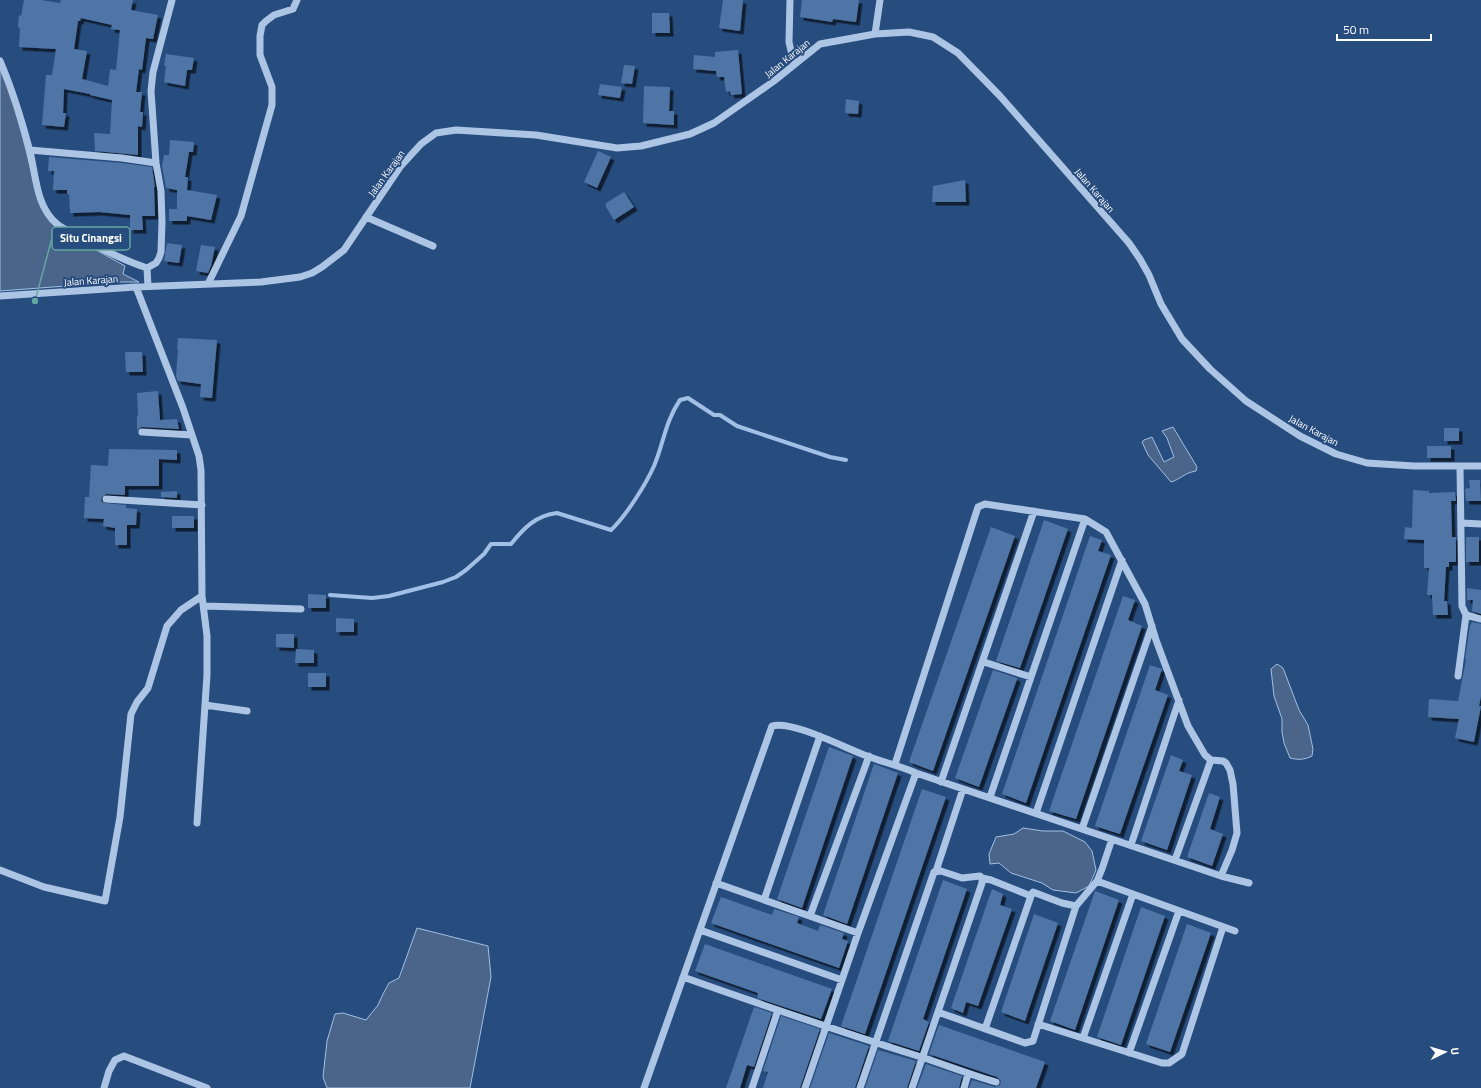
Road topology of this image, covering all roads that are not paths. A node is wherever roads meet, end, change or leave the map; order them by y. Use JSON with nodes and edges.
{"nodes":[{"id":1,"x":172,"y":0,"type":"edge"},
{"id":2,"x":297,"y":0,"type":"edge"},
{"id":3,"x":790,"y":0,"type":"edge"},
{"id":4,"x":880,"y":0,"type":"edge"},
{"id":5,"x":875,"y":34,"type":"junction"},
{"id":6,"x":0,"y":61,"type":"edge"},
{"id":7,"x":794,"y":64,"type":"junction"},
{"id":8,"x":30,"y":150,"type":"junction"},
{"id":9,"x":156,"y":163,"type":"junction"},
{"id":10,"x":366,"y":218,"type":"junction"},
{"id":11,"x":433,"y":246,"type":"dead end"},
{"id":12,"x":147,"y":268,"type":"junction"},
{"id":13,"x":208,"y":284,"type":"junction"},
{"id":14,"x":148,"y":286,"type":"junction"},
{"id":15,"x":136,"y":287,"type":"junction"},
{"id":16,"x":0,"y":296,"type":"edge"},
{"id":17,"x":142,"y":432,"type":"dead end"},
{"id":18,"x":192,"y":435,"type":"junction"},
{"id":19,"x":1460,"y":466,"type":"junction"},
{"id":20,"x":1481,"y":466,"type":"edge"},
{"id":21,"x":106,"y":499,"type":"dead end"},
{"id":22,"x":202,"y":505,"type":"junction"},
{"id":23,"x":1034,"y":511,"type":"junction"},
{"id":24,"x":1085,"y":519,"type":"junction"},
{"id":25,"x":1461,"y":523,"type":"junction"},
{"id":26,"x":1481,"y":524,"type":"edge"},
{"id":27,"x":1122,"y":560,"type":"junction"},
{"id":28,"x":202,"y":596,"type":"junction"},
{"id":29,"x":204,"y":606,"type":"junction"},
{"id":30,"x":301,"y":609,"type":"dead end"},
{"id":31,"x":1466,"y":615,"type":"junction"},
{"id":32,"x":1481,"y":619,"type":"edge"},
{"id":33,"x":1152,"y":626,"type":"junction"},
{"id":34,"x":984,"y":662,"type":"junction"},
{"id":35,"x":1458,"y":676,"type":"dead end"},
{"id":36,"x":1031,"y":677,"type":"junction"},
{"id":37,"x":1179,"y":700,"type":"junction"},
{"id":38,"x":205,"y":705,"type":"junction"},
{"id":39,"x":247,"y":711,"type":"dead end"},
{"id":40,"x":820,"y":736,"type":"junction"},
{"id":41,"x":868,"y":756,"type":"junction"},
{"id":42,"x":1211,"y":760,"type":"junction"},
{"id":43,"x":895,"y":764,"type":"junction"},
{"id":44,"x":916,"y":773,"type":"junction"},
{"id":45,"x":941,"y":782,"type":"junction"},
{"id":46,"x":963,"y":789,"type":"junction"},
{"id":47,"x":990,"y":797,"type":"junction"},
{"id":48,"x":1036,"y":813,"type":"junction"},
{"id":49,"x":197,"y":823,"type":"dead end"},
{"id":50,"x":1082,"y":829,"type":"junction"},
{"id":51,"x":1112,"y":839,"type":"junction"},
{"id":52,"x":1131,"y":845,"type":"junction"},
{"id":53,"x":1176,"y":860,"type":"junction"},
{"id":54,"x":0,"y":870,"type":"edge"},
{"id":55,"x":936,"y":871,"type":"junction"},
{"id":56,"x":1221,"y":876,"type":"junction"},
{"id":57,"x":982,"y":878,"type":"junction"},
{"id":58,"x":1097,"y":881,"type":"junction"},
{"id":59,"x":1249,"y":883,"type":"dead end"},
{"id":60,"x":716,"y":884,"type":"junction"},
{"id":61,"x":1133,"y":894,"type":"junction"},
{"id":62,"x":1031,"y":896,"type":"junction"},
{"id":63,"x":764,"y":900,"type":"junction"},
{"id":64,"x":1076,"y":906,"type":"junction"},
{"id":65,"x":1180,"y":911,"type":"junction"},
{"id":66,"x":810,"y":916,"type":"junction"},
{"id":67,"x":1223,"y":927,"type":"junction"},
{"id":68,"x":700,"y":930,"type":"junction"},
{"id":69,"x":1235,"y":931,"type":"dead end"},
{"id":70,"x":858,"y":933,"type":"junction"},
{"id":71,"x":683,"y":977,"type":"junction"},
{"id":72,"x":842,"y":980,"type":"junction"},
{"id":73,"x":778,"y":1010,"type":"junction"},
{"id":74,"x":938,"y":1012,"type":"junction"},
{"id":75,"x":1038,"y":1024,"type":"junction"},
{"id":76,"x":826,"y":1027,"type":"junction"},
{"id":77,"x":985,"y":1029,"type":"junction"},
{"id":78,"x":1083,"y":1038,"type":"junction"},
{"id":79,"x":875,"y":1043,"type":"junction"},
{"id":80,"x":1129,"y":1053,"type":"junction"},
{"id":81,"x":923,"y":1058,"type":"junction"},
{"id":82,"x":968,"y":1074,"type":"junction"},
{"id":83,"x":996,"y":1082,"type":"dead end"},
{"id":84,"x":104,"y":1088,"type":"edge"},
{"id":85,"x":207,"y":1088,"type":"edge"},
{"id":86,"x":644,"y":1088,"type":"edge"},
{"id":87,"x":752,"y":1088,"type":"edge"},
{"id":88,"x":805,"y":1088,"type":"edge"},
{"id":89,"x":860,"y":1088,"type":"edge"},
{"id":90,"x":912,"y":1088,"type":"edge"},
{"id":91,"x":964,"y":1088,"type":"edge"}],
"edges":[{"from":1,"to":9,"type":"street"},
{"from":2,"to":13,"type":"street"},
{"from":3,"to":7,"type":"street"},
{"from":4,"to":5,"type":"street"},
{"from":5,"to":7,"type":"street","name":"Jalan Karajan"},
{"from":5,"to":19,"type":"street","name":"Jalan Karajan"},
{"from":6,"to":8,"type":"street"},
{"from":7,"to":10,"type":"street","name":"Jalan Karajan"},
{"from":8,"to":9,"type":"street"},
{"from":8,"to":12,"type":"street"},
{"from":9,"to":12,"type":"street"},
{"from":10,"to":11,"type":"street"},
{"from":10,"to":13,"type":"street","name":"Jalan Karajan"},
{"from":12,"to":14,"type":"street"},
{"from":13,"to":14,"type":"street","name":"Jalan Karajan"},
{"from":14,"to":15,"type":"street","name":"Jalan Karajan"},
{"from":15,"to":16,"type":"street","name":"Jalan Karajan"},
{"from":15,"to":18,"type":"street"},
{"from":17,"to":18,"type":"street"},
{"from":18,"to":22,"type":"street"},
{"from":19,"to":20,"type":"street","name":"Jalan Karajan"},
{"from":19,"to":25,"type":"street"},
{"from":21,"to":22,"type":"street"},
{"from":22,"to":28,"type":"street"},
{"from":23,"to":24,"type":"street"},
{"from":23,"to":34,"type":"street"},
{"from":23,"to":43,"type":"street"},
{"from":24,"to":27,"type":"street"},
{"from":24,"to":36,"type":"street"},
{"from":25,"to":26,"type":"street"},
{"from":25,"to":31,"type":"street"},
{"from":27,"to":33,"type":"street"},
{"from":27,"to":48,"type":"street"},
{"from":28,"to":29,"type":"street"},
{"from":28,"to":54,"type":"street"},
{"from":29,"to":30,"type":"street"},
{"from":29,"to":38,"type":"street"},
{"from":31,"to":32,"type":"street"},
{"from":31,"to":35,"type":"street"},
{"from":33,"to":37,"type":"street"},
{"from":33,"to":50,"type":"street"},
{"from":34,"to":36,"type":"street"},
{"from":34,"to":45,"type":"street"},
{"from":36,"to":47,"type":"street"},
{"from":37,"to":42,"type":"street"},
{"from":37,"to":52,"type":"street"},
{"from":38,"to":39,"type":"street"},
{"from":38,"to":49,"type":"street"},
{"from":40,"to":41,"type":"street"},
{"from":40,"to":60,"type":"street"},
{"from":40,"to":63,"type":"street"},
{"from":41,"to":43,"type":"street"},
{"from":41,"to":66,"type":"street"},
{"from":42,"to":53,"type":"street"},
{"from":42,"to":56,"type":"street"},
{"from":43,"to":44,"type":"street"},
{"from":44,"to":45,"type":"street"},
{"from":44,"to":70,"type":"street"},
{"from":45,"to":46,"type":"street"},
{"from":46,"to":47,"type":"street"},
{"from":46,"to":55,"type":"street"},
{"from":47,"to":48,"type":"street"},
{"from":48,"to":50,"type":"street"},
{"from":50,"to":51,"type":"street"},
{"from":51,"to":52,"type":"street"},
{"from":51,"to":58,"type":"street"},
{"from":52,"to":53,"type":"street"},
{"from":53,"to":56,"type":"street"},
{"from":55,"to":57,"type":"street"},
{"from":55,"to":79,"type":"street"},
{"from":56,"to":59,"type":"street"},
{"from":57,"to":62,"type":"street"},
{"from":57,"to":74,"type":"street"},
{"from":58,"to":61,"type":"street"},
{"from":58,"to":64,"type":"street"},
{"from":60,"to":63,"type":"street"},
{"from":60,"to":68,"type":"street"},
{"from":61,"to":65,"type":"street"},
{"from":61,"to":78,"type":"street"},
{"from":62,"to":64,"type":"street"},
{"from":62,"to":77,"type":"street"},
{"from":63,"to":66,"type":"street"},
{"from":64,"to":75,"type":"street"},
{"from":65,"to":67,"type":"street"},
{"from":65,"to":80,"type":"street"},
{"from":66,"to":70,"type":"street"},
{"from":67,"to":69,"type":"street"},
{"from":67,"to":80,"type":"street"},
{"from":68,"to":71,"type":"street"},
{"from":68,"to":72,"type":"street"},
{"from":70,"to":72,"type":"street"},
{"from":71,"to":73,"type":"street"},
{"from":71,"to":86,"type":"street"},
{"from":72,"to":76,"type":"street"},
{"from":73,"to":76,"type":"street"},
{"from":73,"to":87,"type":"street"},
{"from":74,"to":77,"type":"street"},
{"from":74,"to":81,"type":"street"},
{"from":75,"to":77,"type":"street"},
{"from":75,"to":78,"type":"street"},
{"from":76,"to":79,"type":"street"},
{"from":76,"to":88,"type":"street"},
{"from":78,"to":80,"type":"street"},
{"from":79,"to":81,"type":"street"},
{"from":79,"to":89,"type":"street"},
{"from":81,"to":82,"type":"street"},
{"from":81,"to":90,"type":"street"},
{"from":82,"to":83,"type":"street"},
{"from":82,"to":91,"type":"street"},
{"from":84,"to":85,"type":"street"}]}
